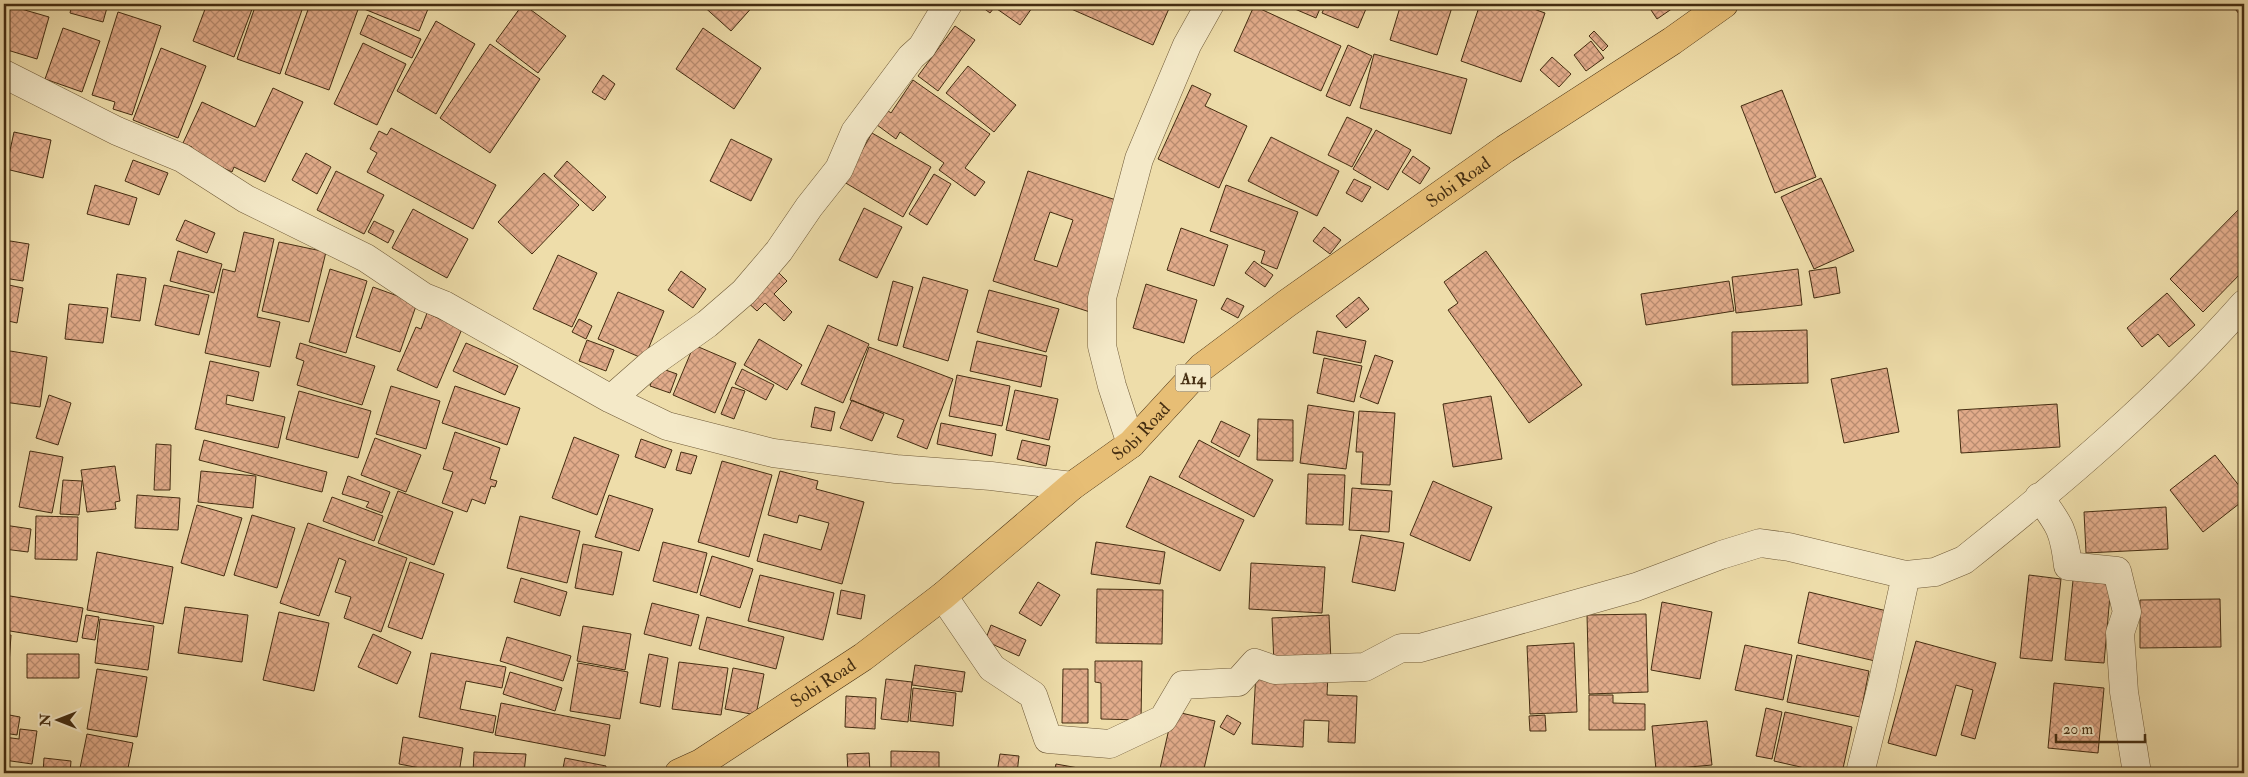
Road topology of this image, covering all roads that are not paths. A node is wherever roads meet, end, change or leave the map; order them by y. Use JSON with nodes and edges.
{"nodes":[{"id":1,"x":948,"y":4,"type":"edge"},
{"id":2,"x":1210,"y":4,"type":"edge"},
{"id":3,"x":1724,"y":4,"type":"edge"},
{"id":4,"x":4,"y":74,"type":"edge"},
{"id":5,"x":2244,"y":304,"type":"edge"},
{"id":6,"x":611,"y":399,"type":"junction"},
{"id":7,"x":1131,"y":444,"type":"junction"},
{"id":8,"x":1072,"y":486,"type":"junction"},
{"id":9,"x":2040,"y":497,"type":"junction"},
{"id":10,"x":1906,"y":575,"type":"junction"},
{"id":11,"x":943,"y":596,"type":"junction"},
{"id":12,"x":679,"y":773,"type":"edge"},
{"id":13,"x":1860,"y":773,"type":"edge"},
{"id":14,"x":2137,"y":773,"type":"edge"}],
"edges":[{"from":1,"to":6,"type":"street"},
{"from":2,"to":7,"type":"street"},
{"from":3,"to":7,"type":"highway","name":"Sobi Road","number":"A14"},
{"from":4,"to":6,"type":"street"},
{"from":5,"to":9,"type":"street"},
{"from":6,"to":8,"type":"street"},
{"from":7,"to":8,"type":"highway","name":"Sobi Road","number":"A14"},
{"from":8,"to":11,"type":"highway","name":"Sobi Road","number":"A14"},
{"from":9,"to":10,"type":"street"},
{"from":9,"to":14,"type":"street"},
{"from":10,"to":11,"type":"street"},
{"from":10,"to":13,"type":"street"},
{"from":11,"to":12,"type":"highway","name":"Sobi Road","number":"A14"}]}
